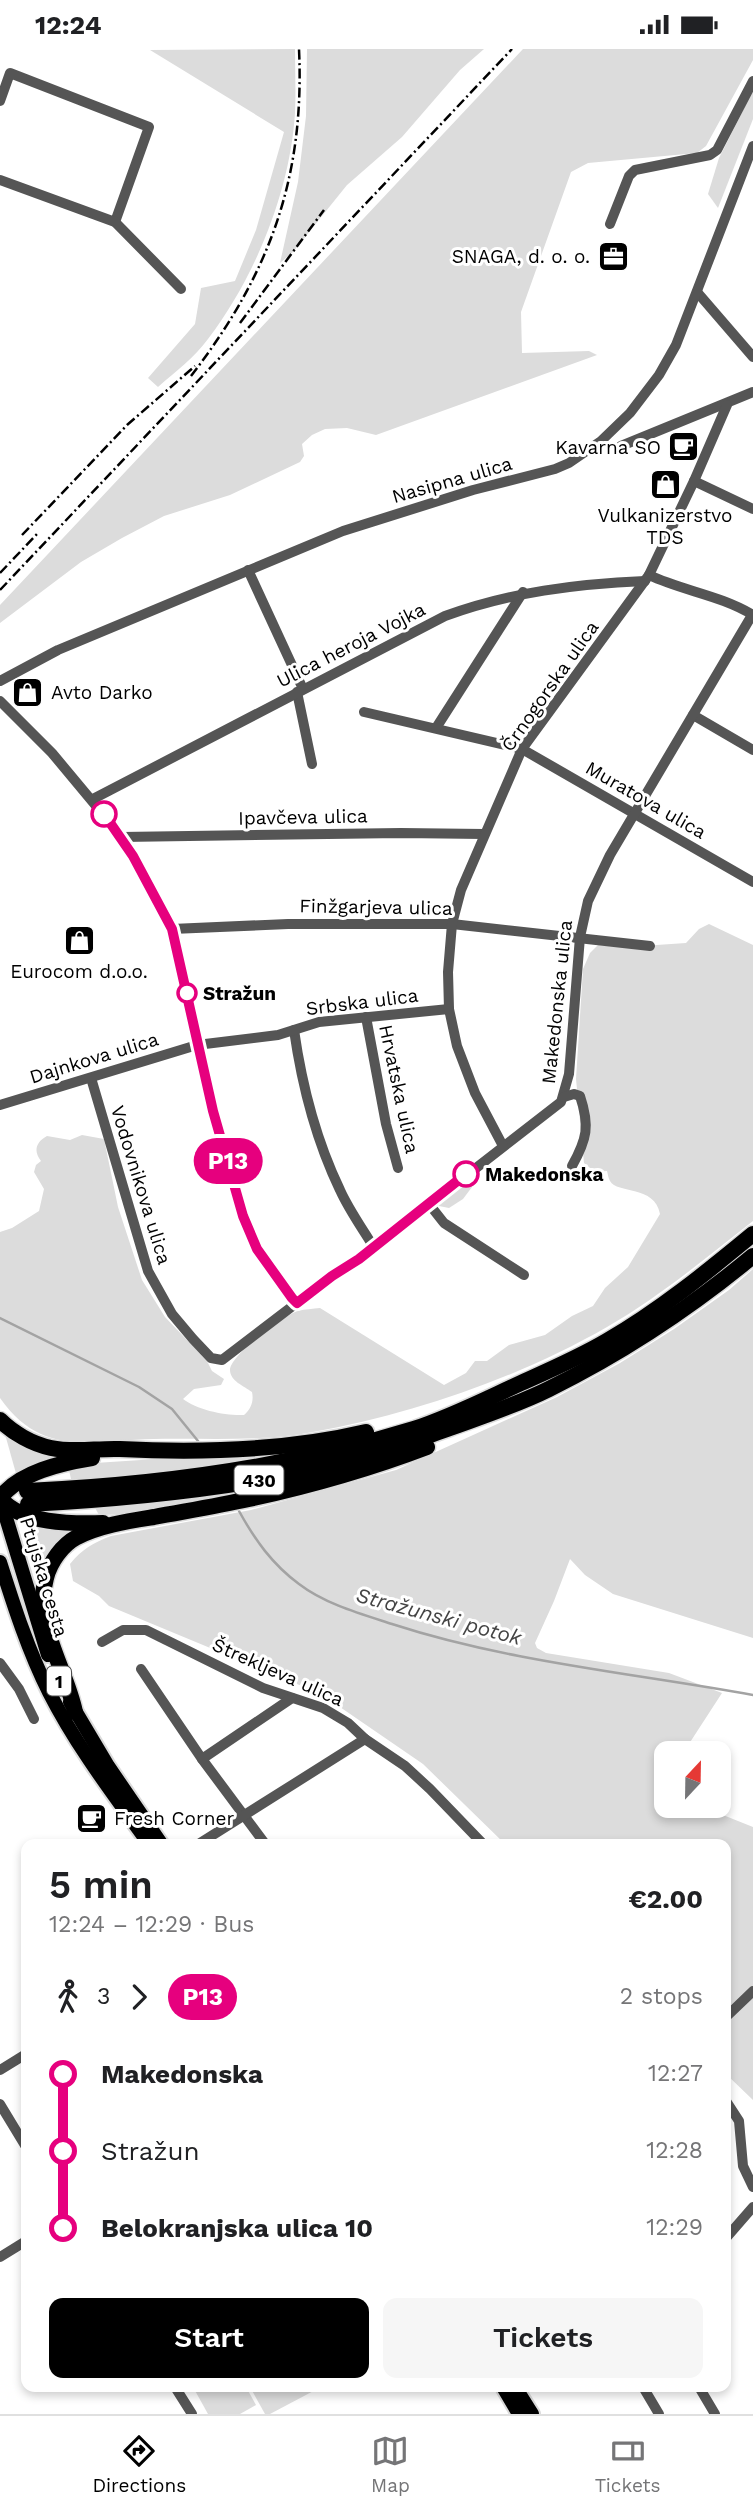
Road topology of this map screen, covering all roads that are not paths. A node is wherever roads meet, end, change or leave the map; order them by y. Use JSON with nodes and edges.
{"nodes":[{"id":1,"x":5,"y":71,"type":"edge"},
{"id":2,"x":753,"y":81,"type":"edge"},
{"id":3,"x":0,"y":101,"type":"edge"},
{"id":4,"x":753,"y":146,"type":"edge"},
{"id":5,"x":0,"y":180,"type":"edge"},
{"id":6,"x":115,"y":222,"type":"junction"},
{"id":7,"x":610,"y":224,"type":"dead end"},
{"id":8,"x":181,"y":289,"type":"dead end"},
{"id":9,"x":697,"y":292,"type":"junction"},
{"id":10,"x":753,"y":357,"type":"edge"},
{"id":11,"x":753,"y":392,"type":"edge"},
{"id":12,"x":727,"y":405,"type":"junction"},
{"id":13,"x":621,"y":446,"type":"dead end"},
{"id":14,"x":694,"y":481,"type":"junction"},
{"id":15,"x":753,"y":509,"type":"edge"},
{"id":16,"x":248,"y":570,"type":"junction"},
{"id":17,"x":647,"y":578,"type":"junction"},
{"id":18,"x":523,"y":592,"type":"junction"},
{"id":19,"x":752,"y":615,"type":"edge"},
{"id":20,"x":0,"y":681,"type":"edge"},
{"id":21,"x":300,"y":691,"type":"junction"},
{"id":22,"x":0,"y":701,"type":"edge"},
{"id":23,"x":364,"y":712,"type":"dead end"},
{"id":24,"x":693,"y":715,"type":"junction"},
{"id":25,"x":436,"y":728,"type":"junction"},
{"id":26,"x":522,"y":750,"type":"junction"},
{"id":27,"x":753,"y":750,"type":"edge"},
{"id":28,"x":312,"y":764,"type":"dead end"},
{"id":29,"x":93,"y":799,"type":"junction"},
{"id":30,"x":634,"y":814,"type":"junction"},
{"id":31,"x":484,"y":834,"type":"junction"},
{"id":32,"x":122,"y":837,"type":"junction"},
{"id":33,"x":753,"y":881,"type":"edge"},
{"id":34,"x":452,"y":924,"type":"junction"},
{"id":35,"x":172,"y":929,"type":"junction"},
{"id":36,"x":580,"y":937,"type":"junction"},
{"id":37,"x":650,"y":946,"type":"dead end"},
{"id":38,"x":449,"y":1009,"type":"junction"},
{"id":39,"x":366,"y":1017,"type":"junction"},
{"id":40,"x":294,"y":1030,"type":"junction"},
{"id":41,"x":197,"y":1045,"type":"junction"},
{"id":42,"x":91,"y":1079,"type":"junction"},
{"id":43,"x":564,"y":1097,"type":"junction"},
{"id":44,"x":0,"y":1105,"type":"edge"},
{"id":45,"x":503,"y":1146,"type":"junction"},
{"id":46,"x":572,"y":1166,"type":"dead end"},
{"id":47,"x":398,"y":1168,"type":"dead end"},
{"id":48,"x":429,"y":1204,"type":"junction"},
{"id":49,"x":753,"y":1234,"type":"edge"},
{"id":50,"x":373,"y":1246,"type":"junction"},
{"id":51,"x":753,"y":1256,"type":"edge"},
{"id":52,"x":524,"y":1275,"type":"dead end"},
{"id":53,"x":297,"y":1303,"type":"junction"},
{"id":54,"x":218,"y":1360,"type":"joint"},
{"id":55,"x":479,"y":1411,"type":"junction"},
{"id":56,"x":0,"y":1420,"type":"edge"},
{"id":57,"x":140,"y":1451,"type":"junction"},
{"id":58,"x":28,"y":1497,"type":"dead end"},
{"id":59,"x":0,"y":1498,"type":"edge"},
{"id":60,"x":122,"y":1523,"type":"junction"},
{"id":61,"x":0,"y":1562,"type":"edge"},
{"id":62,"x":102,"y":1641,"type":"dead end"},
{"id":63,"x":0,"y":1663,"type":"edge"},
{"id":64,"x":141,"y":1669,"type":"dead end"},
{"id":65,"x":292,"y":1698,"type":"junction"},
{"id":66,"x":75,"y":1711,"type":"junction"},
{"id":67,"x":34,"y":1719,"type":"dead end"},
{"id":68,"x":365,"y":1739,"type":"junction"},
{"id":69,"x":202,"y":1759,"type":"junction"},
{"id":70,"x":243,"y":1814,"type":"junction"},
{"id":71,"x":146,"y":1839,"type":"edge"},
{"id":72,"x":158,"y":1839,"type":"edge"},
{"id":73,"x":206,"y":1839,"type":"edge"},
{"id":74,"x":262,"y":1839,"type":"edge"},
{"id":75,"x":478,"y":1839,"type":"edge"},
{"id":76,"x":753,"y":1991,"type":"edge"},
{"id":77,"x":731,"y":2012,"type":"edge"},
{"id":78,"x":21,"y":2057,"type":"edge"},
{"id":79,"x":0,"y":2070,"type":"edge"},
{"id":80,"x":0,"y":2104,"type":"edge"},
{"id":81,"x":731,"y":2109,"type":"edge"},
{"id":82,"x":739,"y":2121,"type":"junction"},
{"id":83,"x":752,"y":2124,"type":"edge"},
{"id":84,"x":21,"y":2139,"type":"edge"},
{"id":85,"x":753,"y":2187,"type":"edge"},
{"id":86,"x":753,"y":2207,"type":"edge"},
{"id":87,"x":731,"y":2232,"type":"edge"},
{"id":88,"x":21,"y":2244,"type":"edge"},
{"id":89,"x":0,"y":2257,"type":"edge"},
{"id":90,"x":178,"y":2392,"type":"edge"},
{"id":91,"x":506,"y":2392,"type":"edge"},
{"id":92,"x":518,"y":2392,"type":"edge"},
{"id":93,"x":646,"y":2392,"type":"edge"},
{"id":94,"x":702,"y":2392,"type":"edge"},
{"id":95,"x":192,"y":2414,"type":"edge"},
{"id":96,"x":519,"y":2414,"type":"edge"},
{"id":97,"x":531,"y":2414,"type":"edge"},
{"id":98,"x":659,"y":2414,"type":"edge"},
{"id":99,"x":715,"y":2414,"type":"edge"}],
"edges":[{"from":1,"to":3,"type":"street"},
{"from":1,"to":6,"type":"street"},
{"from":2,"to":7,"type":"street"},
{"from":4,"to":9,"type":"street","name":"Nasipna ulica"},
{"from":5,"to":6,"type":"street"},
{"from":6,"to":8,"type":"street"},
{"from":9,"to":10,"type":"street"},
{"from":9,"to":16,"type":"street","name":"Nasipna ulica"},
{"from":11,"to":12,"type":"street"},
{"from":12,"to":13,"type":"street"},
{"from":12,"to":14,"type":"street","name":"Črnogorska ulica"},
{"from":14,"to":15,"type":"street"},
{"from":14,"to":17,"type":"street","name":"Črnogorska ulica"},
{"from":16,"to":20,"type":"street","name":"Nasipna ulica"},
{"from":16,"to":21,"type":"street"},
{"from":17,"to":18,"type":"street","name":"Ulica heroja Vojka"},
{"from":17,"to":19,"type":"street"},
{"from":17,"to":26,"type":"street","name":"Črnogorska ulica"},
{"from":18,"to":21,"type":"street","name":"Ulica heroja Vojka"},
{"from":18,"to":25,"type":"street"},
{"from":19,"to":24,"type":"street","name":"Makedonska ulica"},
{"from":21,"to":28,"type":"street"},
{"from":21,"to":29,"type":"street","name":"Ulica heroja Vojka"},
{"from":22,"to":29,"type":"street"},
{"from":23,"to":25,"type":"street","name":"Muratova ulica"},
{"from":24,"to":27,"type":"street"},
{"from":24,"to":30,"type":"street","name":"Makedonska ulica"},
{"from":25,"to":26,"type":"street","name":"Muratova ulica"},
{"from":26,"to":30,"type":"street","name":"Muratova ulica"},
{"from":26,"to":31,"type":"street","name":"Črnogorska ulica"},
{"from":29,"to":32,"type":"street"},
{"from":30,"to":33,"type":"street","name":"Muratova ulica"},
{"from":30,"to":36,"type":"street","name":"Makedonska ulica"},
{"from":31,"to":32,"type":"street","name":"Ipavčeva ulica"},
{"from":31,"to":34,"type":"street","name":"Črnogorska ulica"},
{"from":32,"to":35,"type":"street"},
{"from":34,"to":35,"type":"street","name":"Finžgarjeva ulica"},
{"from":34,"to":36,"type":"street","name":"Finžgarjeva ulica"},
{"from":34,"to":38,"type":"street","name":"Črnogorska ulica"},
{"from":35,"to":41,"type":"street"},
{"from":36,"to":37,"type":"street","name":"Finžgarjeva ulica"},
{"from":36,"to":43,"type":"street","name":"Makedonska ulica"},
{"from":38,"to":39,"type":"street","name":"Srbska ulica"},
{"from":38,"to":45,"type":"street","name":"Črnogorska ulica"},
{"from":39,"to":40,"type":"street","name":"Srbska ulica"},
{"from":39,"to":47,"type":"street","name":"Hrvatska ulica"},
{"from":40,"to":41,"type":"street","name":"Srbska ulica"},
{"from":40,"to":50,"type":"street"},
{"from":41,"to":42,"type":"street","name":"Dajnkova ulica"},
{"from":41,"to":53,"type":"street"},
{"from":42,"to":44,"type":"street","name":"Dajnkova ulica"},
{"from":42,"to":54,"type":"street","name":"Vodovnikova ulica"},
{"from":43,"to":45,"type":"street","name":"Makedonska ulica"},
{"from":43,"to":46,"type":"street"},
{"from":45,"to":48,"type":"street","name":"Makedonska ulica"},
{"from":48,"to":50,"type":"street","name":"Makedonska ulica"},
{"from":48,"to":52,"type":"street"},
{"from":49,"to":55,"type":"highway","number":"430"},
{"from":50,"to":53,"type":"street","name":"Makedonska ulica"},
{"from":51,"to":55,"type":"highway","number":"430"},
{"from":53,"to":54,"type":"street","name":"Makedonska ulica"},
{"from":55,"to":57,"type":"highway"},
{"from":55,"to":58,"type":"highway","number":"430"},
{"from":55,"to":60,"type":"highway"},
{"from":56,"to":57,"type":"highway"},
{"from":57,"to":59,"type":"highway"},
{"from":59,"to":60,"type":"highway"},
{"from":59,"to":66,"type":"main road","name":"Ptujska cesta","number":"1"},
{"from":60,"to":66,"type":"highway"},
{"from":61,"to":71,"type":"main road","name":"Ptujska cesta","number":"1"},
{"from":62,"to":65,"type":"street","name":"Štrekljeva ulica"},
{"from":63,"to":67,"type":"street"},
{"from":64,"to":69,"type":"street"},
{"from":65,"to":68,"type":"street","name":"Štrekljeva ulica"},
{"from":65,"to":69,"type":"street"},
{"from":66,"to":72,"type":"main road","name":"Ptujska cesta","number":"1"},
{"from":68,"to":70,"type":"street"},
{"from":68,"to":75,"type":"street","name":"Štrekljeva ulica"},
{"from":69,"to":70,"type":"street"},
{"from":70,"to":73,"type":"street"},
{"from":70,"to":74,"type":"street"},
{"from":76,"to":77,"type":"street"},
{"from":78,"to":79,"type":"street"},
{"from":80,"to":84,"type":"street"},
{"from":81,"to":82,"type":"street"},
{"from":82,"to":83,"type":"street"},
{"from":82,"to":85,"type":"street"},
{"from":86,"to":87,"type":"street"},
{"from":88,"to":89,"type":"street"},
{"from":90,"to":95,"type":"street"},
{"from":91,"to":96,"type":"main road"},
{"from":92,"to":97,"type":"main road"},
{"from":93,"to":98,"type":"street"},
{"from":94,"to":99,"type":"street"}]}
